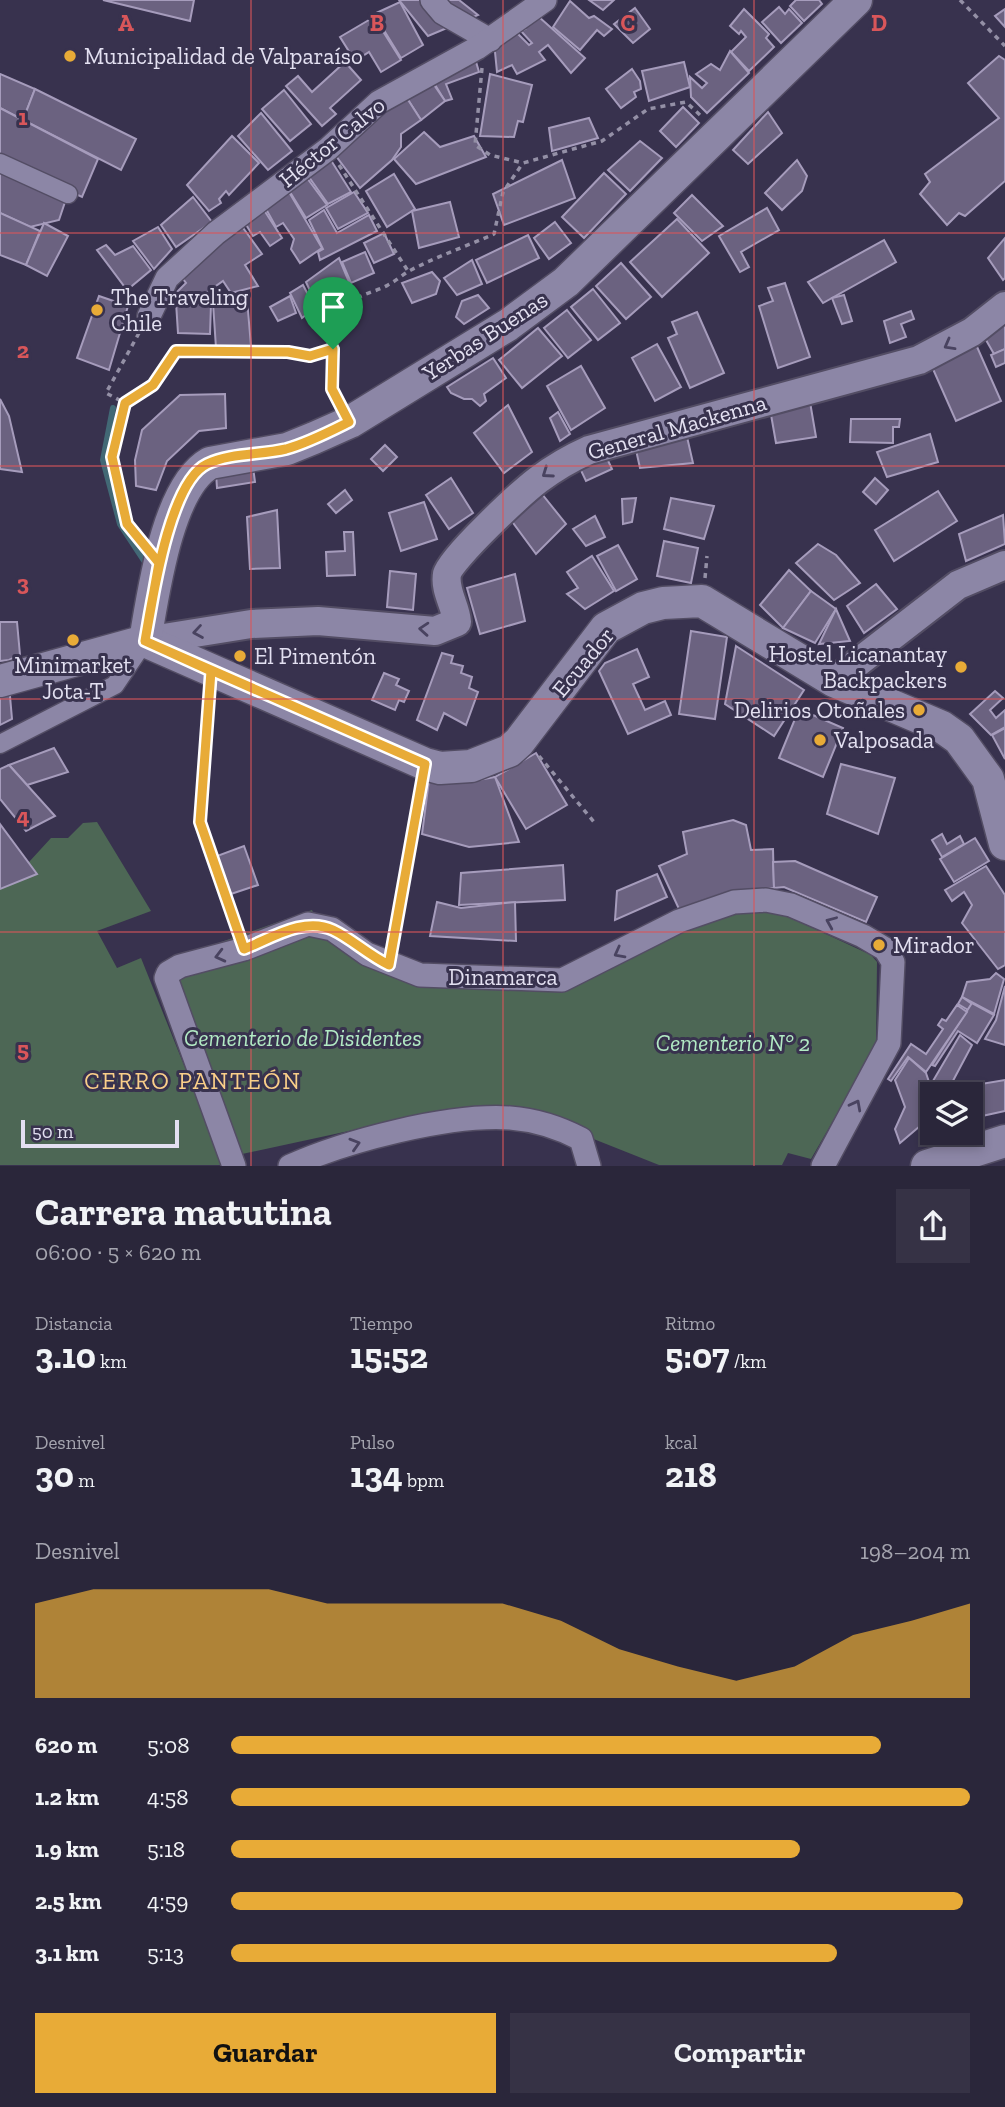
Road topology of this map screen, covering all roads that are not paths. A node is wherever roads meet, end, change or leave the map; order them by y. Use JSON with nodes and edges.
{"nodes":[{"id":1,"x":432,"y":0,"type":"edge"},
{"id":2,"x":545,"y":0,"type":"edge"},
{"id":3,"x":856,"y":0,"type":"edge"},
{"id":4,"x":484,"y":44,"type":"junction"},
{"id":5,"x":0,"y":163,"type":"edge"},
{"id":6,"x":68,"y":194,"type":"dead end"},
{"id":7,"x":1005,"y":306,"type":"edge"},
{"id":8,"x":149,"y":316,"type":"road end"},
{"id":9,"x":1005,"y":565,"type":"edge"},
{"id":10,"x":145,"y":641,"type":"junction"},
{"id":11,"x":0,"y":681,"type":"edge"},
{"id":12,"x":834,"y":681,"type":"junction"},
{"id":13,"x":0,"y":744,"type":"edge"},
{"id":14,"x":1005,"y":844,"type":"edge"},
{"id":15,"x":1005,"y":1141,"type":"edge"},
{"id":16,"x":234,"y":1166,"type":"edge"},
{"id":17,"x":290,"y":1166,"type":"edge"},
{"id":18,"x":589,"y":1166,"type":"edge"},
{"id":19,"x":823,"y":1166,"type":"edge"},
{"id":20,"x":927,"y":1166,"type":"edge"}],
"edges":[{"from":1,"to":4,"type":"street"},
{"from":2,"to":4,"type":"street","name":"Héctor Calvo"},
{"from":3,"to":10,"type":"main road","name":"Yerbas Buenas"},
{"from":4,"to":8,"type":"street","name":"Héctor Calvo"},
{"from":5,"to":6,"type":"street"},
{"from":7,"to":10,"type":"street","name":"General Mackenna","one_way":true},
{"from":9,"to":12,"type":"street"},
{"from":10,"to":11,"type":"main road"},
{"from":10,"to":12,"type":"main road","name":"Ecuador"},
{"from":10,"to":13,"type":"street"},
{"from":12,"to":14,"type":"main road","name":"Ecuador"},
{"from":15,"to":20,"type":"main road"},
{"from":19,"to":16,"type":"street","name":"Dinamarca","one_way":true},
{"from":17,"to":18,"type":"street","one_way":true}]}
